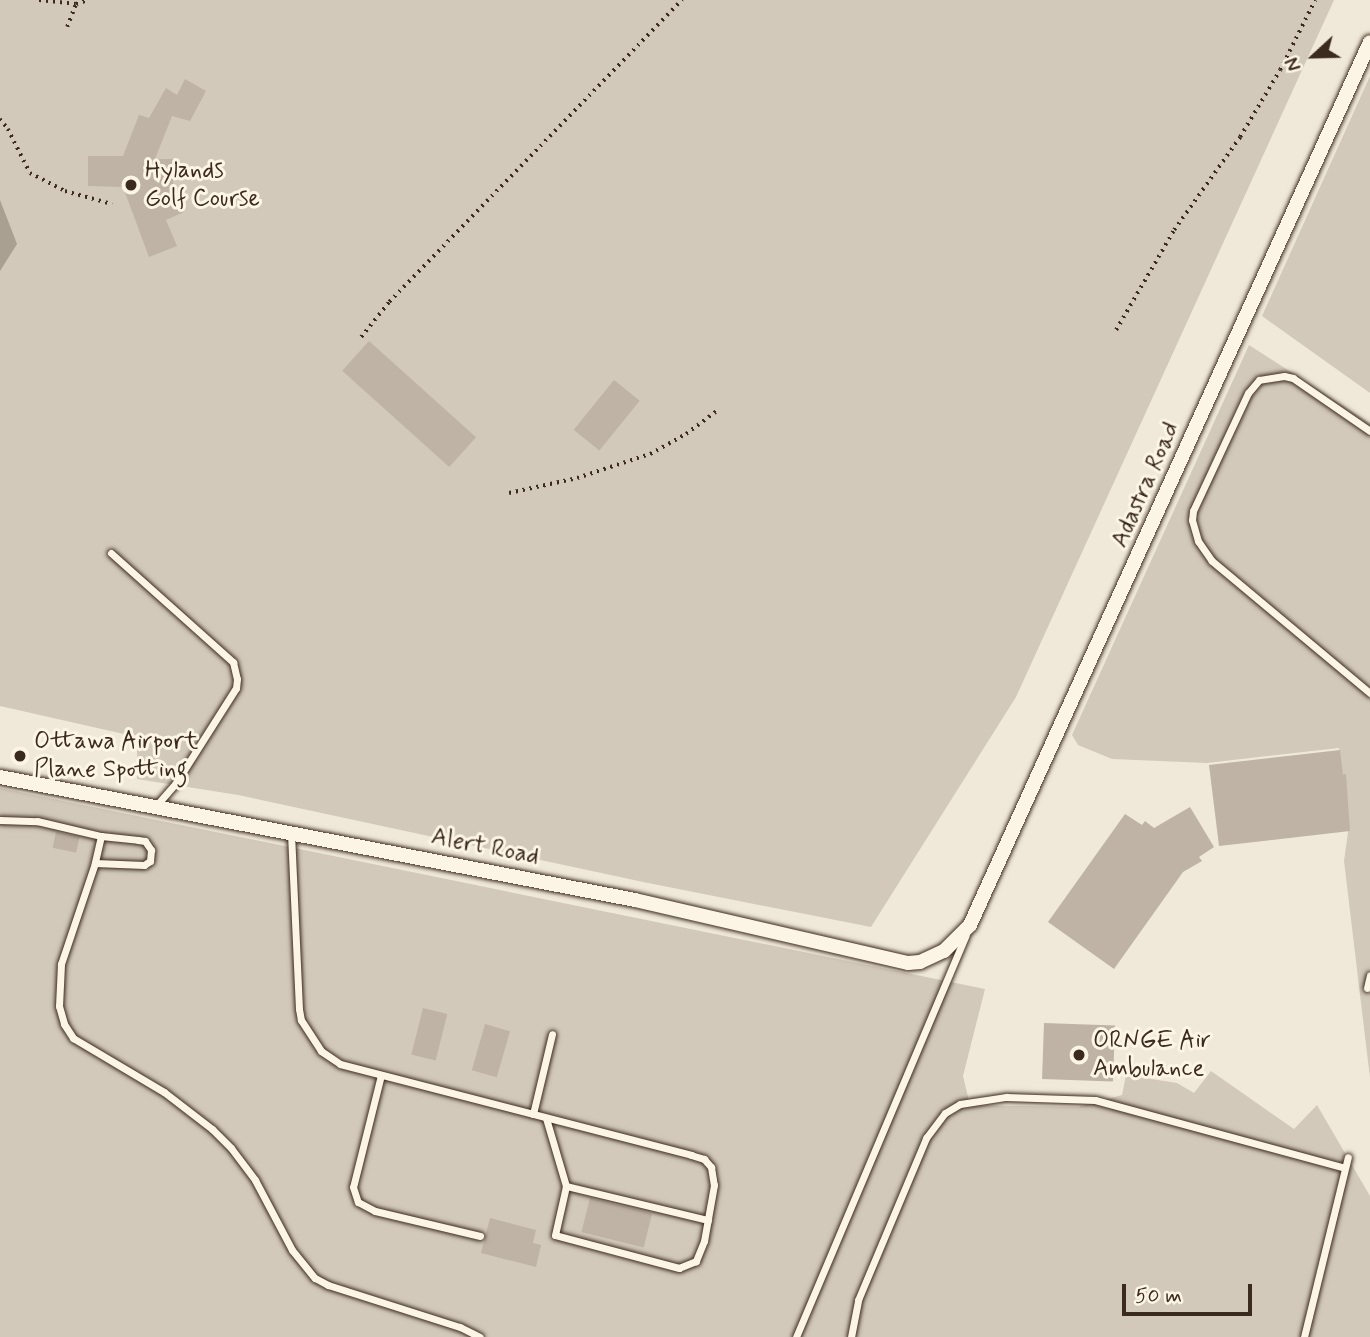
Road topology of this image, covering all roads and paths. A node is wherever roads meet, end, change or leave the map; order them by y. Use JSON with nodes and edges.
{"nodes":[{"id":1,"x":39,"y":0,"type":"edge"},
{"id":2,"x":88,"y":0,"type":"edge"},
{"id":3,"x":682,"y":0,"type":"edge"},
{"id":4,"x":1315,"y":0,"type":"edge"},
{"id":5,"x":76,"y":4,"type":"junction"},
{"id":6,"x":67,"y":27,"type":"dead end"},
{"id":7,"x":1370,"y":42,"type":"edge"},
{"id":8,"x":0,"y":119,"type":"edge"},
{"id":9,"x":112,"y":204,"type":"dead end"},
{"id":10,"x":1116,"y":330,"type":"dead end"},
{"id":11,"x":360,"y":337,"type":"dead end"},
{"id":12,"x":718,"y":410,"type":"dead end"},
{"id":13,"x":1370,"y":431,"type":"edge"},
{"id":14,"x":509,"y":493,"type":"dead end"},
{"id":15,"x":111,"y":553,"type":"dead end"},
{"id":16,"x":1370,"y":693,"type":"edge"},
{"id":17,"x":0,"y":777,"type":"edge"},
{"id":18,"x":154,"y":809,"type":"junction"},
{"id":19,"x":0,"y":820,"type":"edge"},
{"id":20,"x":290,"y":833,"type":"junction"},
{"id":21,"x":101,"y":836,"type":"junction"},
{"id":22,"x":95,"y":863,"type":"junction"},
{"id":23,"x":970,"y":925,"type":"junction"},
{"id":24,"x":956,"y":942,"type":"joint"},
{"id":25,"x":1370,"y":975,"type":"edge"},
{"id":26,"x":1367,"y":988,"type":"dead end"},
{"id":27,"x":552,"y":1034,"type":"dead end"},
{"id":28,"x":381,"y":1075,"type":"junction"},
{"id":29,"x":533,"y":1114,"type":"junction"},
{"id":30,"x":546,"y":1118,"type":"junction"},
{"id":31,"x":1348,"y":1157,"type":"dead end"},
{"id":32,"x":1345,"y":1168,"type":"junction"},
{"id":33,"x":566,"y":1186,"type":"junction"},
{"id":34,"x":708,"y":1220,"type":"junction"},
{"id":35,"x":480,"y":1236,"type":"dead end"},
{"id":36,"x":480,"y":1337,"type":"edge"},
{"id":37,"x":796,"y":1337,"type":"edge"},
{"id":38,"x":851,"y":1337,"type":"edge"},
{"id":39,"x":1304,"y":1337,"type":"edge"}],
"edges":[{"from":1,"to":5,"type":"path"},
{"from":2,"to":5,"type":"path"},
{"from":3,"to":11,"type":"path"},
{"from":4,"to":10,"type":"path"},
{"from":5,"to":6,"type":"path"},
{"from":7,"to":23,"type":"street","name":"Adastra Road"},
{"from":8,"to":9,"type":"path"},
{"from":12,"to":14,"type":"path"},
{"from":13,"to":16,"type":"lane"},
{"from":15,"to":18,"type":"lane"},
{"from":17,"to":18,"type":"street","name":"Alert Road"},
{"from":18,"to":20,"type":"street","name":"Alert Road"},
{"from":19,"to":21,"type":"lane"},
{"from":20,"to":24,"type":"street","name":"Alert Road"},
{"from":20,"to":28,"type":"lane"},
{"from":21,"to":22,"type":"lane"},
{"from":21,"to":22,"type":"lane"},
{"from":22,"to":36,"type":"lane"},
{"from":23,"to":24,"type":"street","name":"Adastra Road"},
{"from":23,"to":37,"type":"lane"},
{"from":25,"to":26,"type":"lane"},
{"from":27,"to":29,"type":"lane"},
{"from":28,"to":29,"type":"lane"},
{"from":28,"to":35,"type":"lane"},
{"from":29,"to":30,"type":"lane"},
{"from":30,"to":33,"type":"lane"},
{"from":30,"to":34,"type":"lane"},
{"from":31,"to":32,"type":"lane"},
{"from":32,"to":38,"type":"lane"},
{"from":32,"to":39,"type":"lane"},
{"from":33,"to":34,"type":"lane"},
{"from":33,"to":34,"type":"lane"}]}
